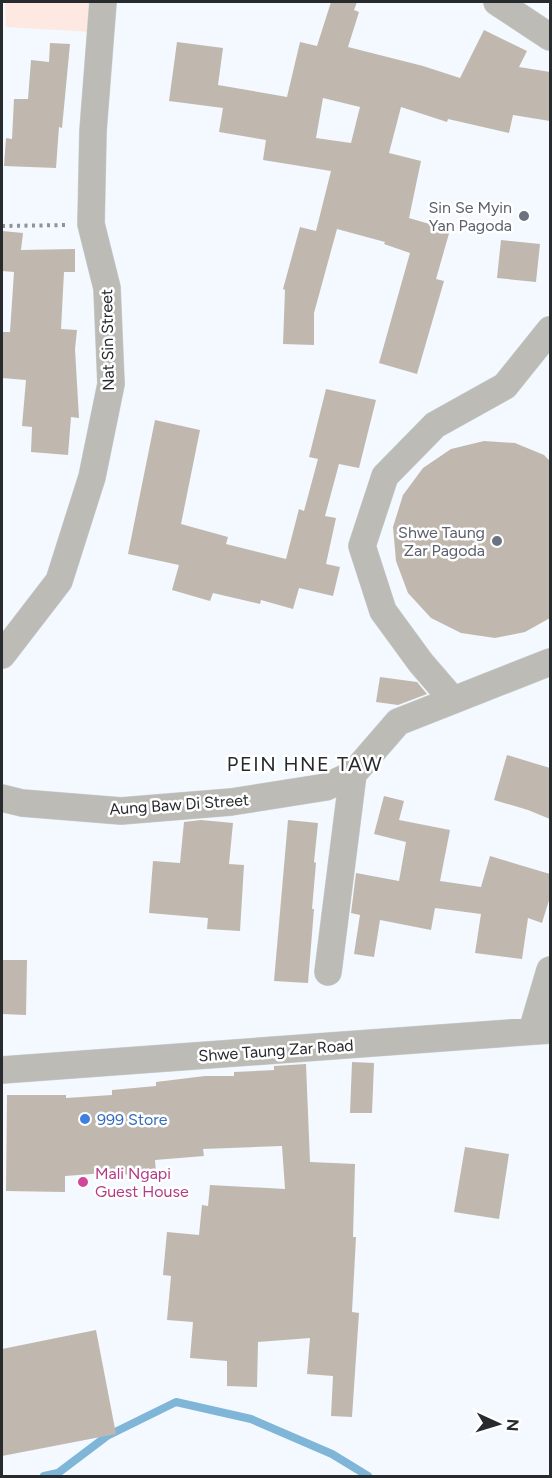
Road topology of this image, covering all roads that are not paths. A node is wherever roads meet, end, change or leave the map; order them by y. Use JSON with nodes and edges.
{"nodes":[{"id":1,"x":103,"y":2,"type":"edge"},
{"id":2,"x":501,"y":3,"type":"edge"},
{"id":3,"x":550,"y":37,"type":"edge"},
{"id":4,"x":550,"y":330,"type":"edge"},
{"id":5,"x":2,"y":655,"type":"edge"},
{"id":6,"x":550,"y":662,"type":"edge"},
{"id":7,"x":453,"y":700,"type":"junction"},
{"id":8,"x":353,"y":774,"type":"junction"},
{"id":9,"x":2,"y":798,"type":"edge"},
{"id":10,"x":550,"y":970,"type":"edge"},
{"id":11,"x":328,"y":972,"type":"dead end"},
{"id":12,"x":541,"y":1030,"type":"edge"},
{"id":13,"x":2,"y":1070,"type":"edge"}],
"edges":[{"from":1,"to":5,"type":"street","name":"Nat Sin Street"},
{"from":2,"to":3,"type":"street"},
{"from":4,"to":7,"type":"street"},
{"from":6,"to":7,"type":"street"},
{"from":7,"to":8,"type":"street"},
{"from":8,"to":9,"type":"street","name":"Aung Baw Di Street"},
{"from":8,"to":11,"type":"street"},
{"from":10,"to":12,"type":"street"},
{"from":12,"to":13,"type":"street","name":"Shwe Taung Zar Road"}]}
